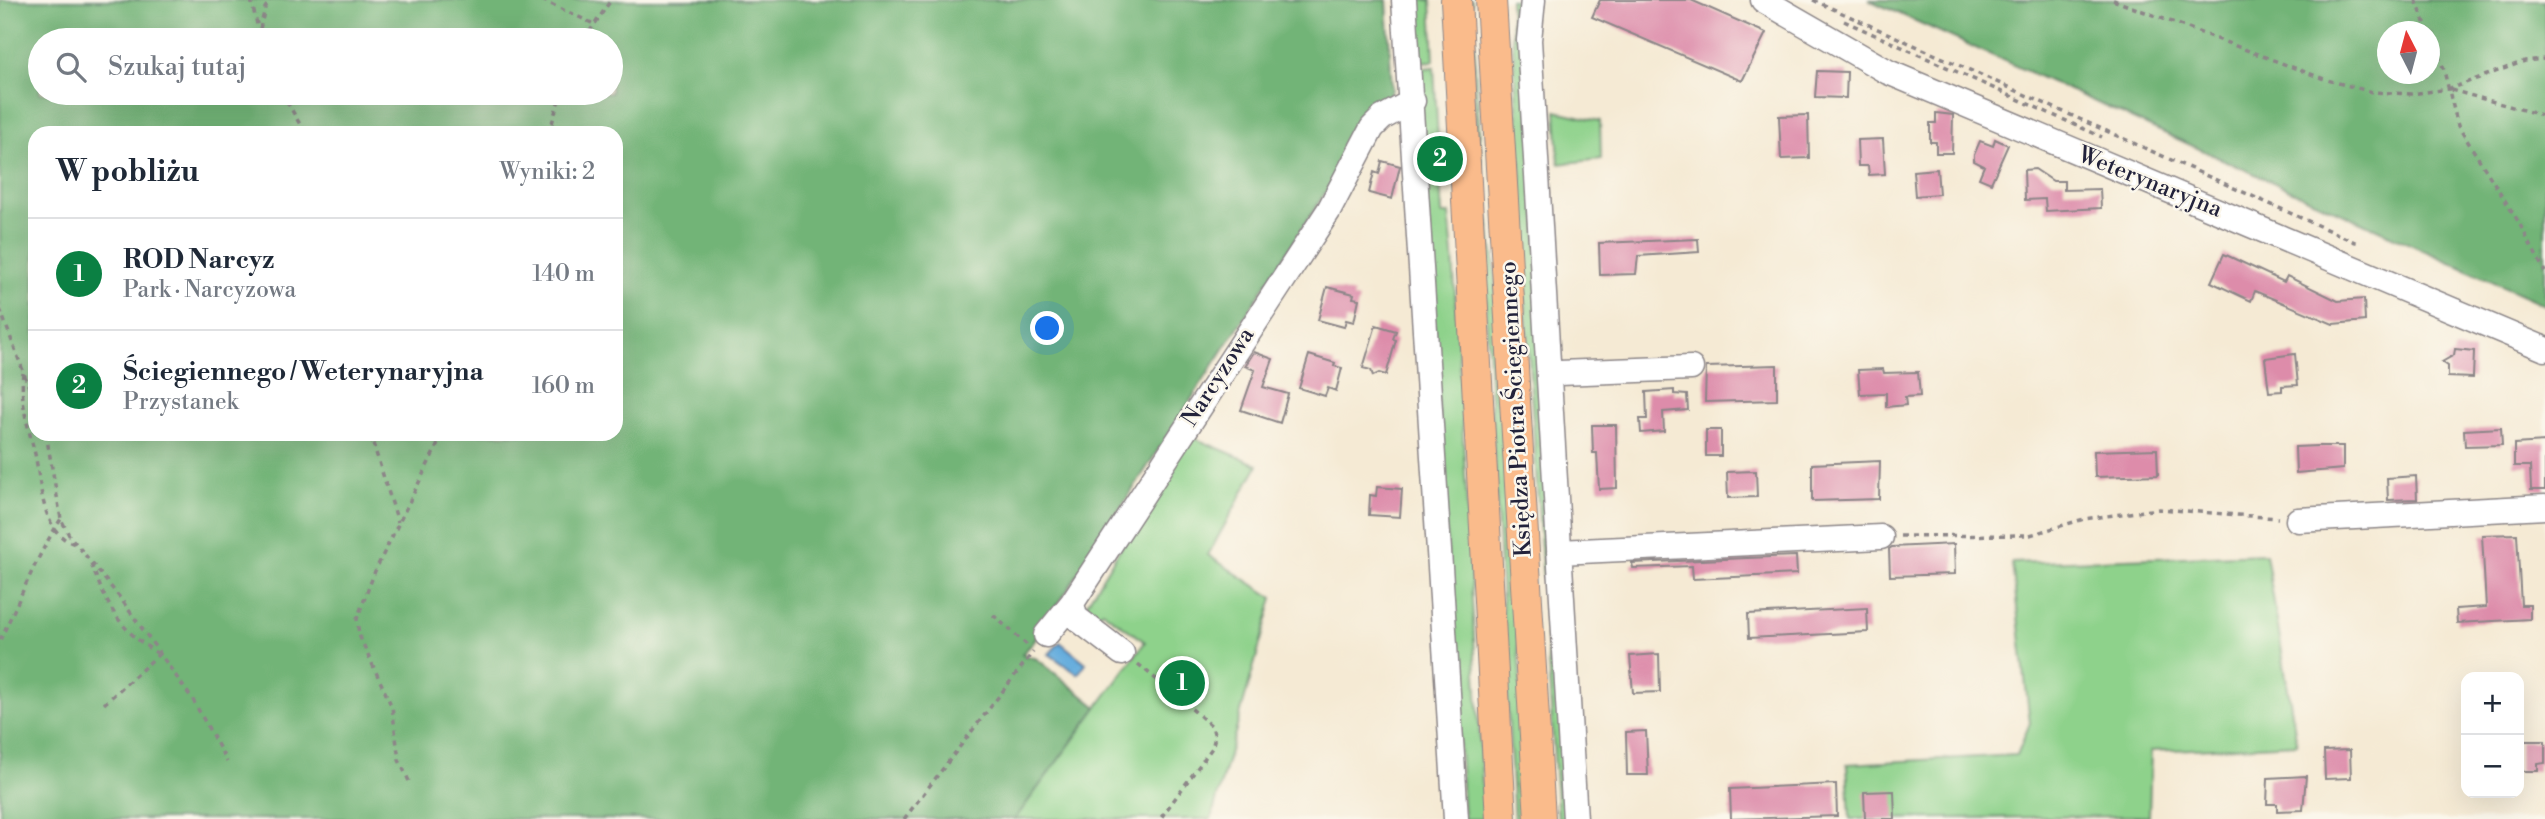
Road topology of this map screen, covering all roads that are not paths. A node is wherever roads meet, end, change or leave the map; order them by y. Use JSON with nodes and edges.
{"nodes":[{"id":1,"x":1405,"y":0,"type":"edge"},
{"id":2,"x":1456,"y":0,"type":"edge"},
{"id":3,"x":1491,"y":0,"type":"edge"},
{"id":4,"x":1533,"y":0,"type":"edge"},
{"id":5,"x":1763,"y":0,"type":"edge"},
{"id":6,"x":1413,"y":102,"type":"junction"},
{"id":7,"x":2545,"y":349,"type":"edge"},
{"id":8,"x":1692,"y":368,"type":"dead end"},
{"id":9,"x":1559,"y":373,"type":"dead end"},
{"id":10,"x":2545,"y":507,"type":"edge"},
{"id":11,"x":2298,"y":520,"type":"road end"},
{"id":12,"x":1881,"y":537,"type":"road end"},
{"id":13,"x":1559,"y":552,"type":"junction"},
{"id":14,"x":1072,"y":603,"type":"junction"},
{"id":15,"x":1040,"y":643,"type":"road end"},
{"id":16,"x":1127,"y":656,"type":"road end"},
{"id":17,"x":1456,"y":819,"type":"edge"},
{"id":18,"x":1501,"y":819,"type":"edge"},
{"id":19,"x":1540,"y":819,"type":"edge"},
{"id":20,"x":1575,"y":819,"type":"edge"}],
"edges":[{"from":1,"to":6,"type":"street"},
{"from":2,"to":18,"type":"main road","name":"Księdza Piotra Ściegiennego"},
{"from":3,"to":19,"type":"main road","name":"Księdza Piotra Ściegiennego"},
{"from":4,"to":13,"type":"street"},
{"from":5,"to":7,"type":"street","name":"Weterynaryjna"},
{"from":6,"to":14,"type":"street","name":"Narcyzowa"},
{"from":6,"to":17,"type":"street"},
{"from":8,"to":9,"type":"street"},
{"from":10,"to":11,"type":"street"},
{"from":12,"to":13,"type":"street"},
{"from":13,"to":20,"type":"street"},
{"from":14,"to":15,"type":"street","name":"Narcyzowa"},
{"from":14,"to":16,"type":"street"}]}
